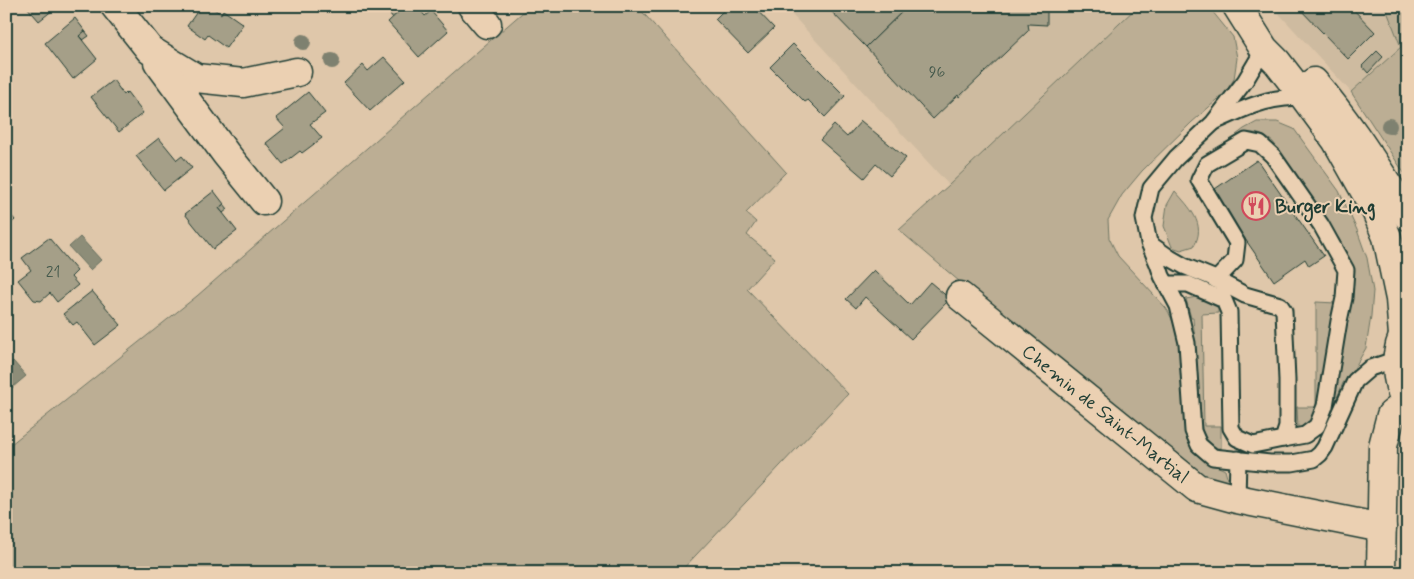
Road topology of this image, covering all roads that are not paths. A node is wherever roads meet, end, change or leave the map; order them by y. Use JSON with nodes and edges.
{"nodes":[{"id":1,"x":115,"y":6,"type":"edge"},
{"id":2,"x":1237,"y":6,"type":"edge"},
{"id":3,"x":1241,"y":6,"type":"edge"},
{"id":4,"x":1264,"y":48,"type":"junction"},
{"id":5,"x":150,"y":50,"type":"junction"},
{"id":6,"x":297,"y":72,"type":"dead end"},
{"id":7,"x":1305,"y":98,"type":"junction"},
{"id":8,"x":1212,"y":123,"type":"junction"},
{"id":9,"x":264,"y":201,"type":"dead end"},
{"id":10,"x":1408,"y":216,"type":"edge"},
{"id":11,"x":1149,"y":243,"type":"junction"},
{"id":12,"x":1216,"y":280,"type":"junction"},
{"id":13,"x":1166,"y":284,"type":"junction"},
{"id":14,"x":960,"y":296,"type":"dead end"},
{"id":15,"x":1402,"y":340,"type":"edge"},
{"id":16,"x":1407,"y":404,"type":"edge"},
{"id":17,"x":1283,"y":439,"type":"junction"},
{"id":18,"x":1238,"y":459,"type":"junction"},
{"id":19,"x":1237,"y":499,"type":"junction"},
{"id":20,"x":1382,"y":528,"type":"junction"},
{"id":21,"x":1381,"y":573,"type":"edge"}],
"edges":[{"from":1,"to":5,"type":"street"},
{"from":2,"to":4,"type":"street"},
{"from":3,"to":10,"type":"street"},
{"from":4,"to":7,"type":"street"},
{"from":4,"to":8,"type":"lane"},
{"from":5,"to":6,"type":"street"},
{"from":5,"to":9,"type":"street"},
{"from":7,"to":8,"type":"lane"},
{"from":7,"to":15,"type":"street"},
{"from":8,"to":11,"type":"lane"},
{"from":11,"to":12,"type":"lane"},
{"from":11,"to":13,"type":"lane"},
{"from":12,"to":17,"type":"lane"},
{"from":12,"to":17,"type":"lane"},
{"from":13,"to":17,"type":"lane"},
{"from":13,"to":18,"type":"lane"},
{"from":14,"to":19,"type":"street","name":"Chemin de Saint-Martial"},
{"from":15,"to":16,"type":"street"},
{"from":15,"to":18,"type":"lane"},
{"from":16,"to":20,"type":"street"},
{"from":18,"to":19,"type":"lane"},
{"from":19,"to":20,"type":"street","name":"Chemin de Saint-Martial"},
{"from":20,"to":21,"type":"street"}]}
